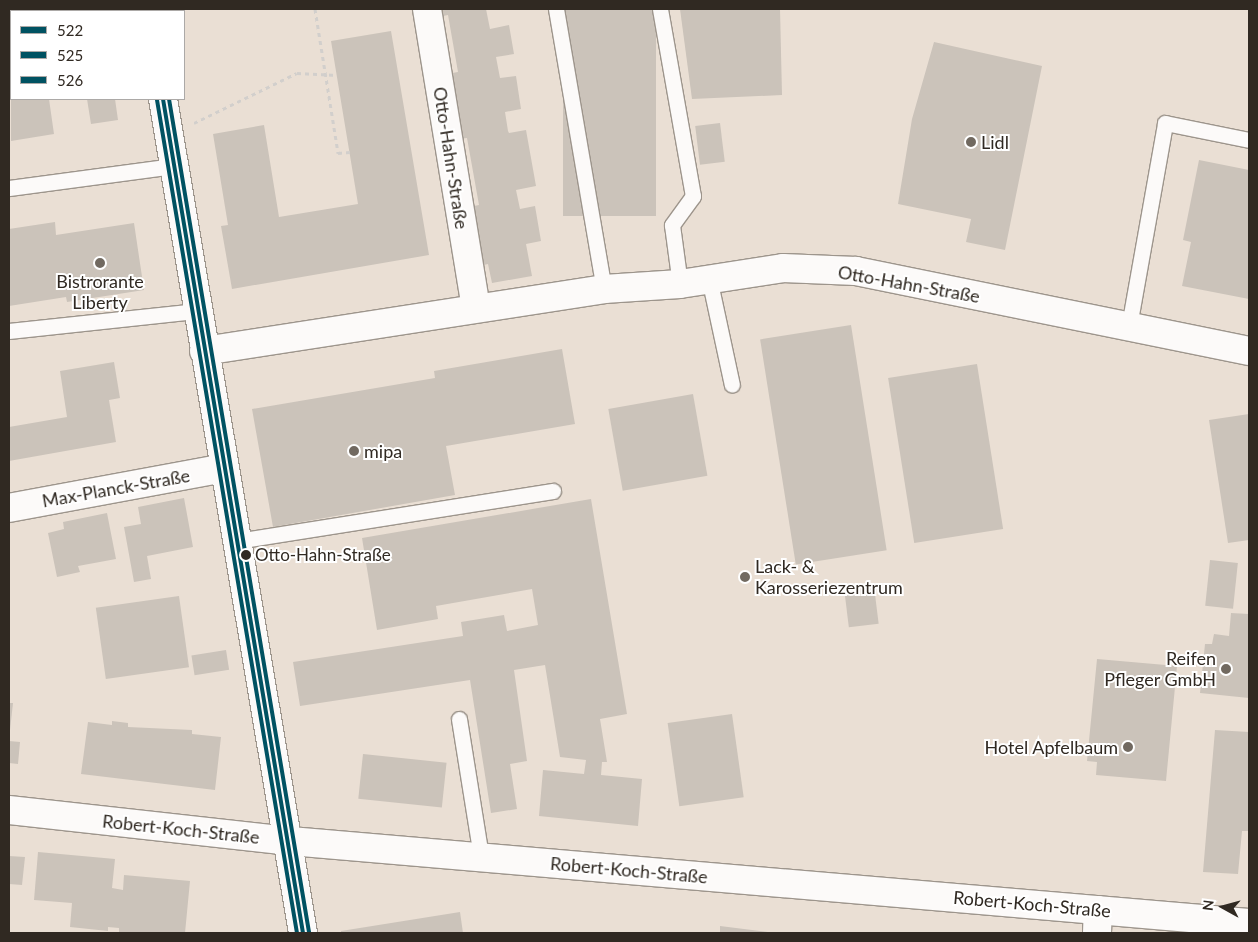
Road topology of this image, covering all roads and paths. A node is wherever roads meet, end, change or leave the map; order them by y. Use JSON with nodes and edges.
{"nodes":[{"id":1,"x":315,"y":9,"type":"edge"},
{"id":2,"x":426,"y":9,"type":"edge"},
{"id":3,"x":556,"y":9,"type":"edge"},
{"id":4,"x":660,"y":9,"type":"edge"},
{"id":5,"x":326,"y":75,"type":"junction"},
{"id":6,"x":337,"y":75,"type":"dead end"},
{"id":7,"x":163,"y":100,"type":"edge"},
{"id":8,"x":169,"y":136,"type":"junction"},
{"id":9,"x":1249,"y":140,"type":"edge"},
{"id":10,"x":350,"y":152,"type":"dead end"},
{"id":11,"x":174,"y":166,"type":"junction"},
{"id":12,"x":9,"y":188,"type":"edge"},
{"id":13,"x":709,"y":278,"type":"junction"},
{"id":14,"x":680,"y":284,"type":"junction"},
{"id":15,"x":604,"y":289,"type":"junction"},
{"id":16,"x":476,"y":308,"type":"junction"},
{"id":17,"x":197,"y":311,"type":"junction"},
{"id":18,"x":1129,"y":326,"type":"junction"},
{"id":19,"x":9,"y":331,"type":"edge"},
{"id":20,"x":204,"y":351,"type":"junction"},
{"id":21,"x":1249,"y":351,"type":"edge"},
{"id":22,"x":732,"y":386,"type":"dead end"},
{"id":23,"x":224,"y":468,"type":"junction"},
{"id":24,"x":553,"y":491,"type":"dead end"},
{"id":25,"x":9,"y":508,"type":"edge"},
{"id":26,"x":237,"y":541,"type":"junction"},
{"id":27,"x":459,"y":719,"type":"dead end"},
{"id":28,"x":9,"y":810,"type":"edge"},
{"id":29,"x":290,"y":841,"type":"junction"},
{"id":30,"x":481,"y":857,"type":"junction"},
{"id":31,"x":1098,"y":922,"type":"edge"},
{"id":32,"x":1249,"y":922,"type":"edge"},
{"id":33,"x":303,"y":933,"type":"edge"}],
"edges":[{"from":1,"to":5,"type":"path"},
{"from":2,"to":16,"type":"street","name":"Otto-Hahn-Straße"},
{"from":3,"to":15,"type":"lane"},
{"from":4,"to":14,"type":"lane"},
{"from":5,"to":6,"type":"path"},
{"from":5,"to":8,"type":"path"},
{"from":5,"to":10,"type":"path"},
{"from":7,"to":8,"type":"street"},
{"from":8,"to":11,"type":"street"},
{"from":9,"to":18,"type":"lane"},
{"from":11,"to":12,"type":"lane"},
{"from":11,"to":17,"type":"street"},
{"from":13,"to":14,"type":"street","name":"Otto-Hahn-Straße"},
{"from":13,"to":18,"type":"street","name":"Otto-Hahn-Straße"},
{"from":13,"to":22,"type":"lane"},
{"from":14,"to":15,"type":"street","name":"Otto-Hahn-Straße"},
{"from":15,"to":16,"type":"street","name":"Otto-Hahn-Straße"},
{"from":16,"to":20,"type":"street","name":"Otto-Hahn-Straße"},
{"from":17,"to":19,"type":"lane"},
{"from":17,"to":20,"type":"street"},
{"from":18,"to":21,"type":"street","name":"Otto-Hahn-Straße"},
{"from":20,"to":23,"type":"street"},
{"from":23,"to":25,"type":"street","name":"Max-Planck-Straße"},
{"from":23,"to":26,"type":"street"},
{"from":24,"to":26,"type":"lane"},
{"from":26,"to":29,"type":"street"},
{"from":27,"to":30,"type":"lane"},
{"from":28,"to":29,"type":"street","name":"Robert-Koch-Straße"},
{"from":29,"to":30,"type":"street","name":"Robert-Koch-Straße"},
{"from":29,"to":33,"type":"street"},
{"from":30,"to":31,"type":"street","name":"Robert-Koch-Straße"},
{"from":31,"to":32,"type":"street","name":"Robert-Koch-Straße"}]}
